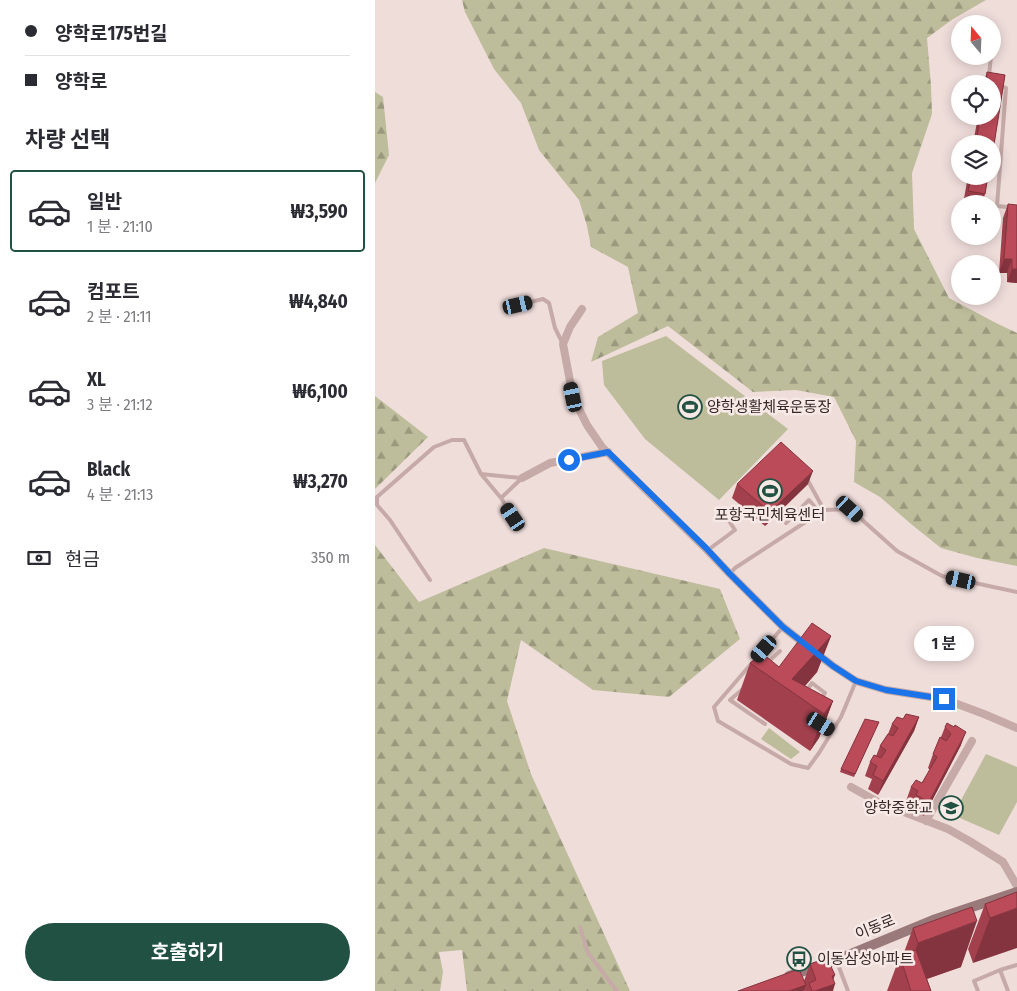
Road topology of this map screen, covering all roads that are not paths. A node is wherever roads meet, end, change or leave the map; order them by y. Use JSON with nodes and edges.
{"nodes":[{"id":1,"x":1001,"y":86,"type":"edge"},
{"id":2,"x":1017,"y":208,"type":"edge"},
{"id":3,"x":518,"y":305,"type":"dead end"},
{"id":4,"x":582,"y":309,"type":"dead end"},
{"id":5,"x":563,"y":344,"type":"junction"},
{"id":6,"x":608,"y":452,"type":"junction"},
{"id":7,"x":481,"y":474,"type":"junction"},
{"id":8,"x":803,"y":474,"type":"edge"},
{"id":9,"x":522,"y":478,"type":"junction"},
{"id":10,"x":501,"y":498,"type":"junction"},
{"id":11,"x":822,"y":512,"type":"junction"},
{"id":12,"x":725,"y":515,"type":"dead end"},
{"id":13,"x":513,"y":517,"type":"dead end"},
{"id":14,"x":786,"y":523,"type":"dead end"},
{"id":15,"x":708,"y":550,"type":"junction"},
{"id":16,"x":730,"y":574,"type":"junction"},
{"id":17,"x":430,"y":580,"type":"dead end"},
{"id":18,"x":1017,"y":592,"type":"edge"},
{"id":19,"x":783,"y":627,"type":"junction"},
{"id":20,"x":780,"y":651,"type":"dead end"},
{"id":21,"x":767,"y":664,"type":"edge"},
{"id":22,"x":744,"y":680,"type":"junction"},
{"id":23,"x":856,"y":681,"type":"junction"},
{"id":24,"x":803,"y":695,"type":"edge"},
{"id":25,"x":820,"y":701,"type":"edge"},
{"id":26,"x":765,"y":724,"type":"dead end"},
{"id":27,"x":825,"y":726,"type":"edge"},
{"id":28,"x":1017,"y":728,"type":"edge"},
{"id":29,"x":832,"y":731,"type":"junction"},
{"id":30,"x":972,"y":741,"type":"dead end"},
{"id":31,"x":851,"y":787,"type":"dead end"},
{"id":32,"x":926,"y":821,"type":"junction"},
{"id":33,"x":1017,"y":886,"type":"edge"},
{"id":34,"x":1017,"y":892,"type":"edge"},
{"id":35,"x":580,"y":927,"type":"dead end"},
{"id":36,"x":837,"y":960,"type":"junction"},
{"id":37,"x":1017,"y":965,"type":"edge"},
{"id":38,"x":1000,"y":970,"type":"junction"},
{"id":39,"x":779,"y":979,"type":"edge"},
{"id":40,"x":617,"y":991,"type":"edge"},
{"id":41,"x":848,"y":991,"type":"edge"},
{"id":42,"x":978,"y":991,"type":"edge"},
{"id":43,"x":1008,"y":991,"type":"edge"}],
"edges":[{"from":1,"to":2,"type":"lane"},
{"from":3,"to":5,"type":"lane"},
{"from":4,"to":5,"type":"street"},
{"from":5,"to":6,"type":"street"},
{"from":6,"to":9,"type":"street"},
{"from":6,"to":15,"type":"street"},
{"from":7,"to":9,"type":"lane"},
{"from":7,"to":10,"type":"lane"},
{"from":7,"to":17,"type":"lane"},
{"from":8,"to":11,"type":"lane"},
{"from":9,"to":10,"type":"lane"},
{"from":10,"to":13,"type":"lane"},
{"from":11,"to":14,"type":"lane"},
{"from":11,"to":16,"type":"lane"},
{"from":11,"to":18,"type":"lane"},
{"from":12,"to":15,"type":"lane"},
{"from":15,"to":16,"type":"street"},
{"from":16,"to":19,"type":"street"},
{"from":19,"to":22,"type":"lane"},
{"from":19,"to":23,"type":"street"},
{"from":20,"to":21,"type":"lane"},
{"from":22,"to":26,"type":"lane"},
{"from":22,"to":29,"type":"lane"},
{"from":23,"to":28,"type":"street"},
{"from":23,"to":29,"type":"lane"},
{"from":24,"to":25,"type":"lane"},
{"from":27,"to":29,"type":"lane"},
{"from":30,"to":32,"type":"street"},
{"from":31,"to":32,"type":"street"},
{"from":32,"to":33,"type":"street"},
{"from":34,"to":36,"type":"street","name":"이동로"},
{"from":35,"to":40,"type":"lane"},
{"from":36,"to":39,"type":"street","name":"이동로"},
{"from":36,"to":41,"type":"lane"},
{"from":37,"to":38,"type":"lane"},
{"from":38,"to":42,"type":"lane"},
{"from":38,"to":43,"type":"lane"}]}
